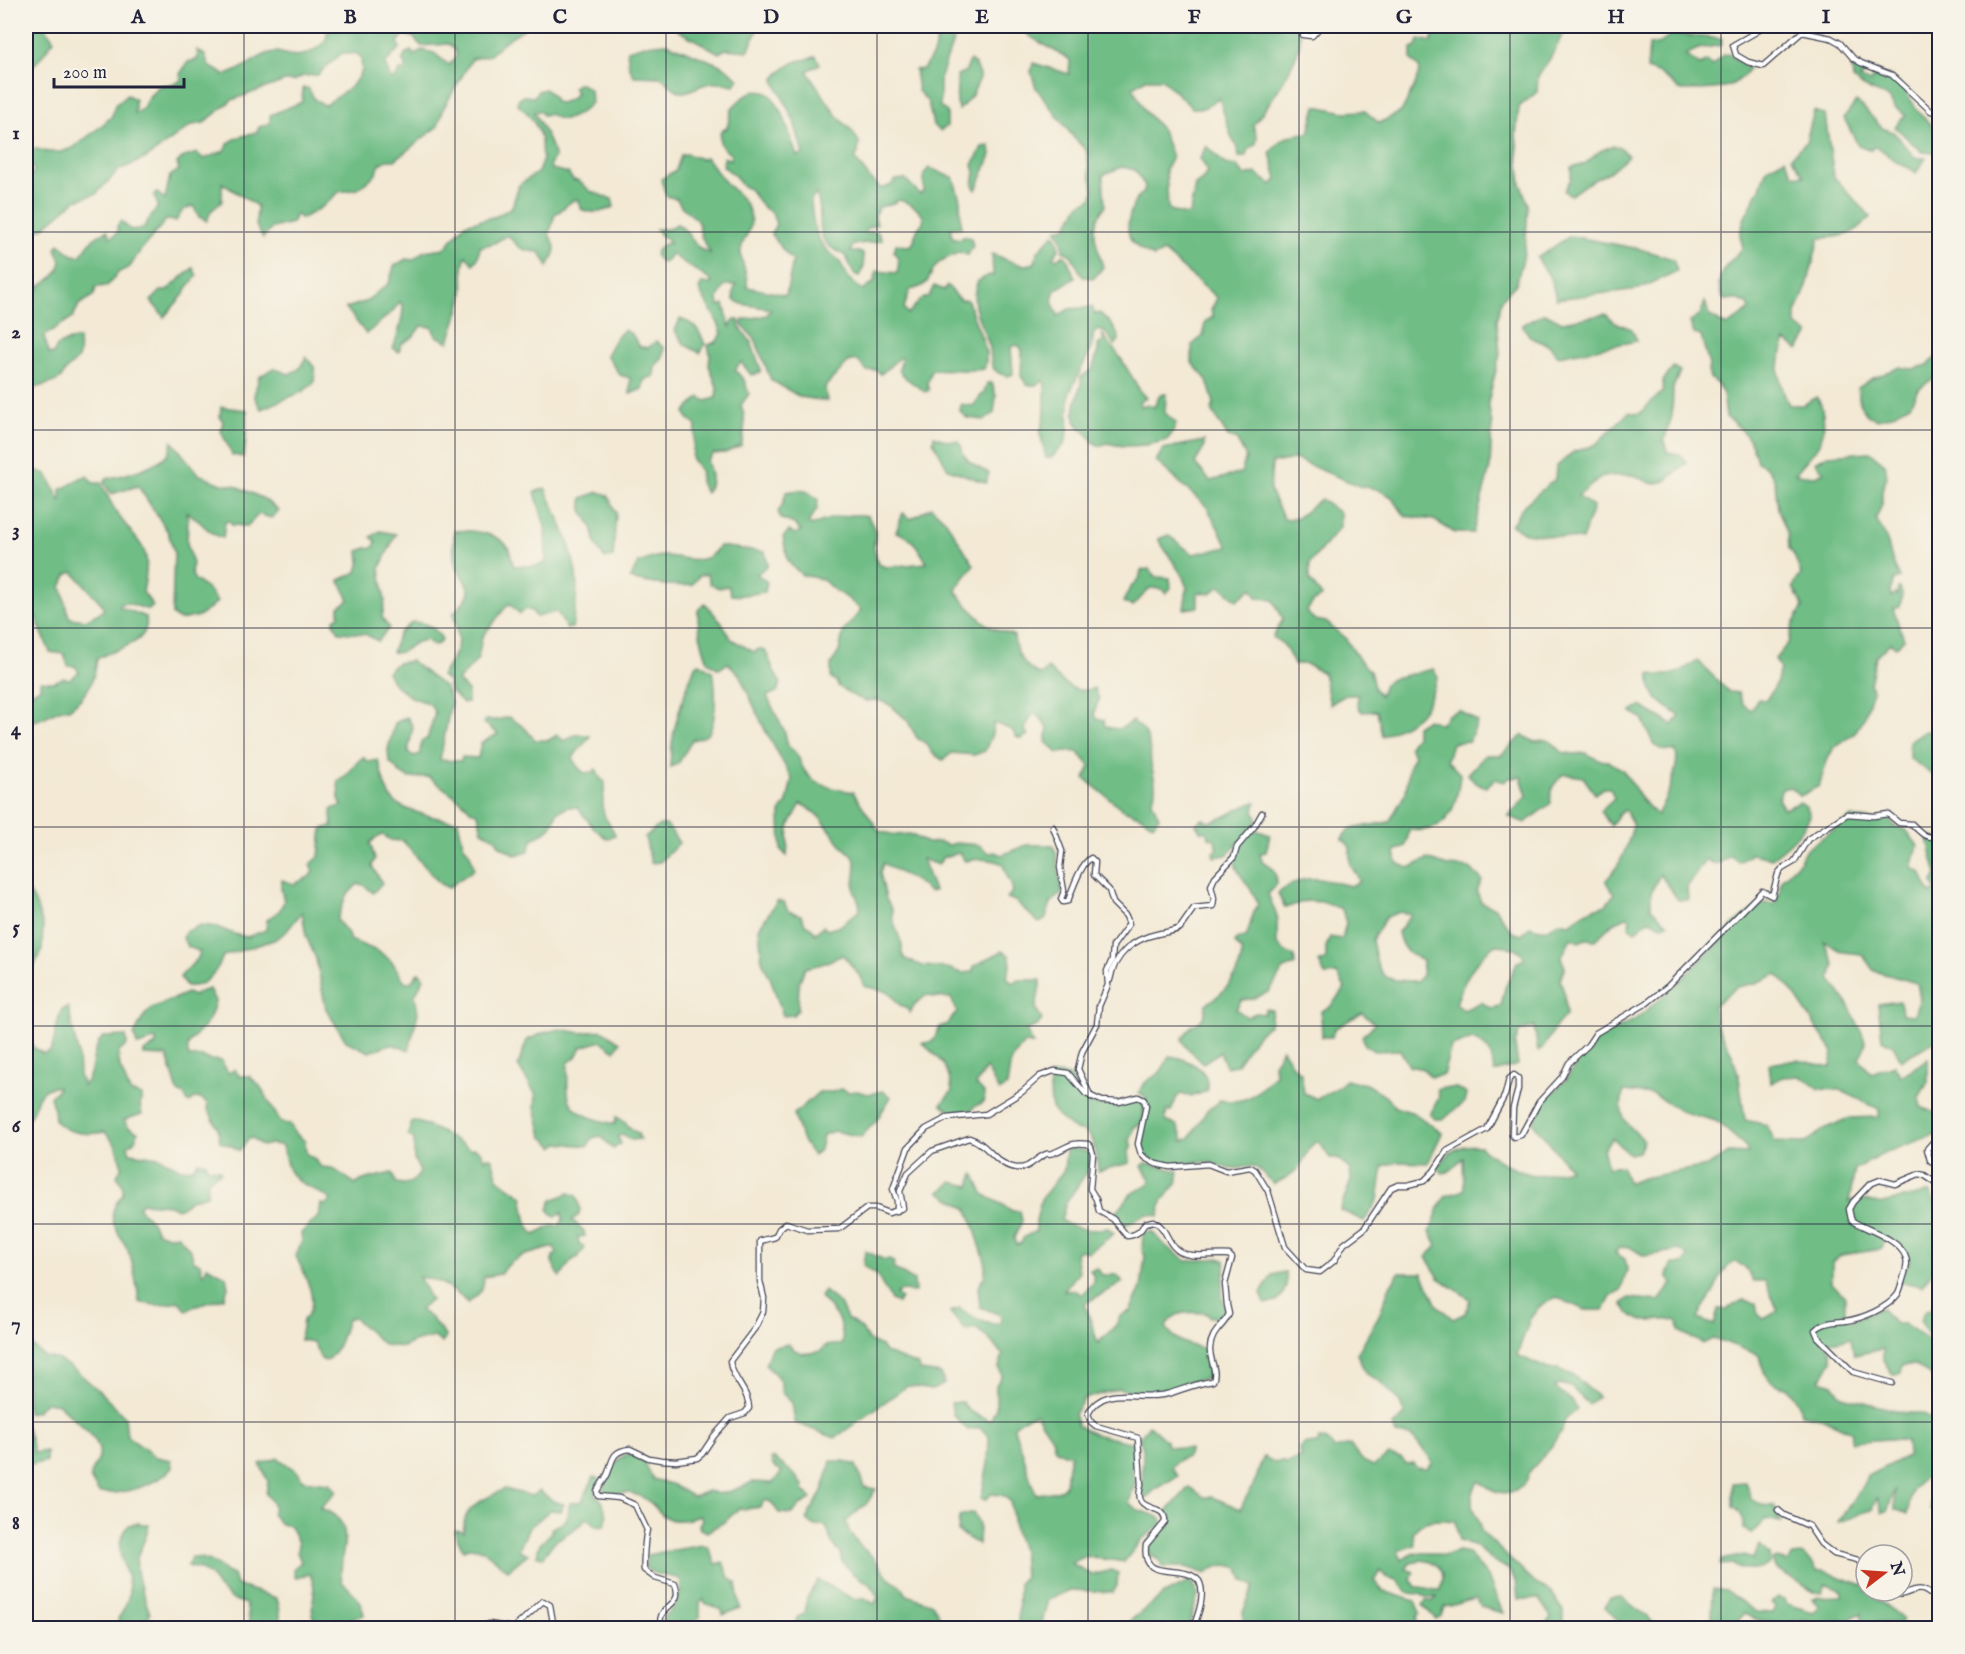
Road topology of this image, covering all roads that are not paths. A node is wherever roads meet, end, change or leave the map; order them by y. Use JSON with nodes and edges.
{"nodes":[{"id":1,"x":1321,"y":26,"type":"edge"},
{"id":2,"x":1762,"y":26,"type":"edge"},
{"id":3,"x":1303,"y":35,"type":"dead end"},
{"id":4,"x":1940,"y":113,"type":"edge"},
{"id":5,"x":1262,"y":813,"type":"dead end"},
{"id":6,"x":1053,"y":827,"type":"dead end"},
{"id":7,"x":1940,"y":836,"type":"edge"},
{"id":8,"x":1108,"y":985,"type":"junction"},
{"id":9,"x":1091,"y":1097,"type":"junction"},
{"id":10,"x":1940,"y":1141,"type":"edge"},
{"id":11,"x":1940,"y":1168,"type":"edge"},
{"id":12,"x":1940,"y":1183,"type":"edge"},
{"id":13,"x":897,"y":1211,"type":"junction"},
{"id":14,"x":1892,"y":1383,"type":"dead end"},
{"id":15,"x":1778,"y":1510,"type":"dead end"},
{"id":16,"x":1854,"y":1559,"type":"edge"},
{"id":17,"x":1914,"y":1591,"type":"edge"},
{"id":18,"x":1940,"y":1601,"type":"edge"},
{"id":19,"x":478,"y":1629,"type":"edge"},
{"id":20,"x":554,"y":1629,"type":"edge"},
{"id":21,"x":659,"y":1629,"type":"edge"},
{"id":22,"x":1193,"y":1629,"type":"edge"}],
"edges":[{"from":1,"to":3,"type":"street"},
{"from":2,"to":4,"type":"street"},
{"from":5,"to":8,"type":"street"},
{"from":6,"to":8,"type":"street"},
{"from":7,"to":9,"type":"street"},
{"from":8,"to":9,"type":"street"},
{"from":9,"to":13,"type":"street"},
{"from":10,"to":11,"type":"street"},
{"from":12,"to":14,"type":"street"},
{"from":13,"to":21,"type":"street"},
{"from":13,"to":22,"type":"street"},
{"from":15,"to":16,"type":"street"},
{"from":17,"to":18,"type":"street"},
{"from":19,"to":20,"type":"street"}]}
